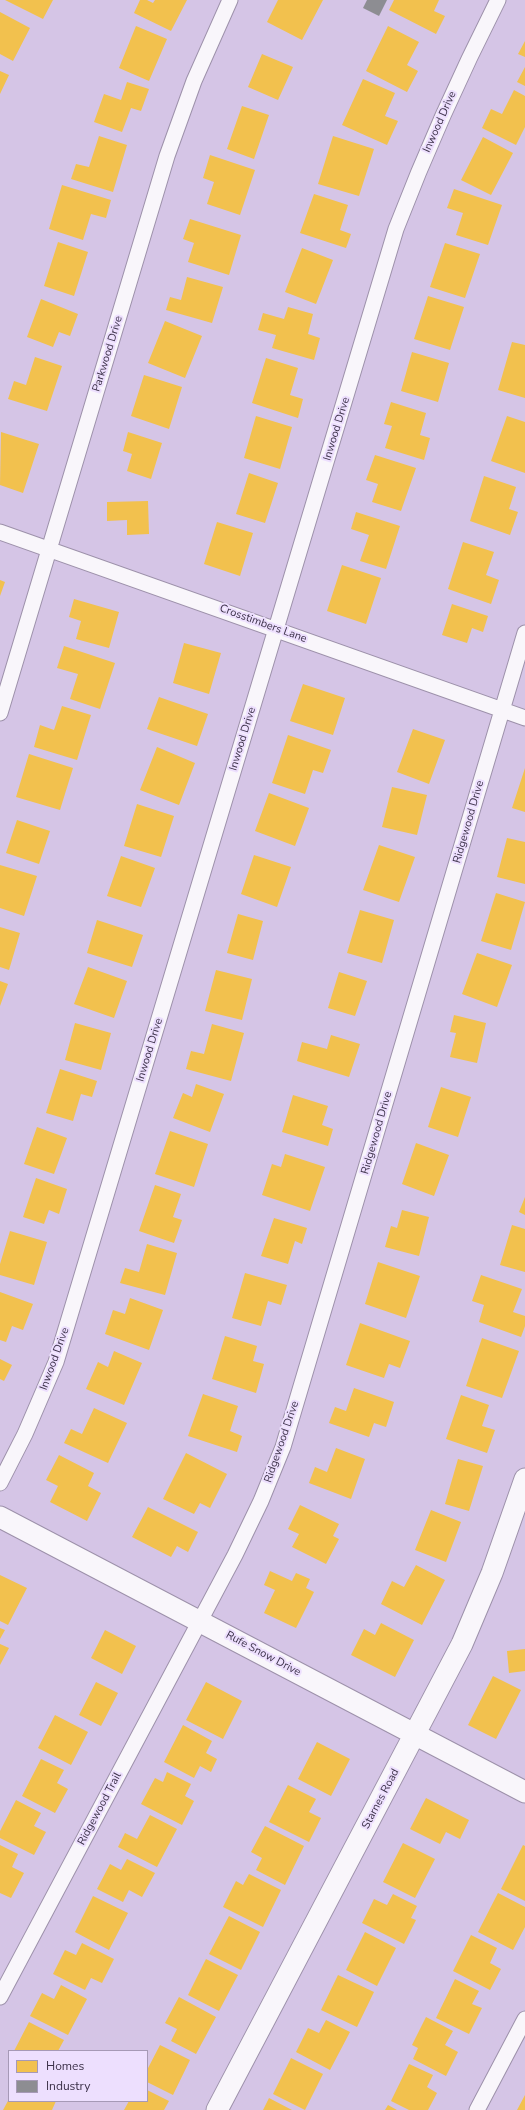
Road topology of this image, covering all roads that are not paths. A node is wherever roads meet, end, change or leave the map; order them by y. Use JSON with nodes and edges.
{"nodes":[{"id":1,"x":230,"y":0,"type":"edge"},
{"id":2,"x":498,"y":0,"type":"edge"},
{"id":3,"x":0,"y":532,"type":"edge"},
{"id":4,"x":50,"y":549,"type":"junction"},
{"id":5,"x":276,"y":629,"type":"junction"},
{"id":6,"x":525,"y":633,"type":"edge"},
{"id":7,"x":502,"y":710,"type":"junction"},
{"id":8,"x":0,"y":713,"type":"edge"},
{"id":9,"x":525,"y":718,"type":"edge"},
{"id":10,"x":525,"y":1479,"type":"edge"},
{"id":11,"x":0,"y":1483,"type":"edge"},
{"id":12,"x":0,"y":1517,"type":"edge"},
{"id":13,"x":200,"y":1621,"type":"junction"},
{"id":14,"x":415,"y":1734,"type":"junction"},
{"id":15,"x":525,"y":1792,"type":"edge"},
{"id":16,"x":0,"y":1997,"type":"edge"},
{"id":17,"x":525,"y":2019,"type":"edge"},
{"id":18,"x":218,"y":2110,"type":"edge"},
{"id":19,"x":477,"y":2110,"type":"edge"}],
"edges":[{"from":1,"to":4,"type":"street","name":"Parkwood Drive"},
{"from":2,"to":5,"type":"street","name":"Inwood Drive"},
{"from":3,"to":4,"type":"street","name":"Crosstimbers Lane"},
{"from":4,"to":5,"type":"street","name":"Crosstimbers Lane"},
{"from":4,"to":8,"type":"street","name":"Parkwood Drive"},
{"from":5,"to":7,"type":"street","name":"Crosstimbers Lane"},
{"from":5,"to":11,"type":"street","name":"Inwood Drive"},
{"from":6,"to":7,"type":"street","name":"Ridgewood Drive"},
{"from":7,"to":9,"type":"street","name":"Crosstimbers Lane"},
{"from":7,"to":13,"type":"street","name":"Ridgewood Drive"},
{"from":10,"to":14,"type":"main road","name":"Starnes Road"},
{"from":12,"to":13,"type":"main road","name":"Rufe Snow Drive"},
{"from":13,"to":14,"type":"main road","name":"Rufe Snow Drive"},
{"from":13,"to":16,"type":"street","name":"Ridgewood Trail"},
{"from":14,"to":15,"type":"main road","name":"Rufe Snow Drive"},
{"from":14,"to":18,"type":"main road","name":"Starnes Road"},
{"from":17,"to":19,"type":"street"}]}
